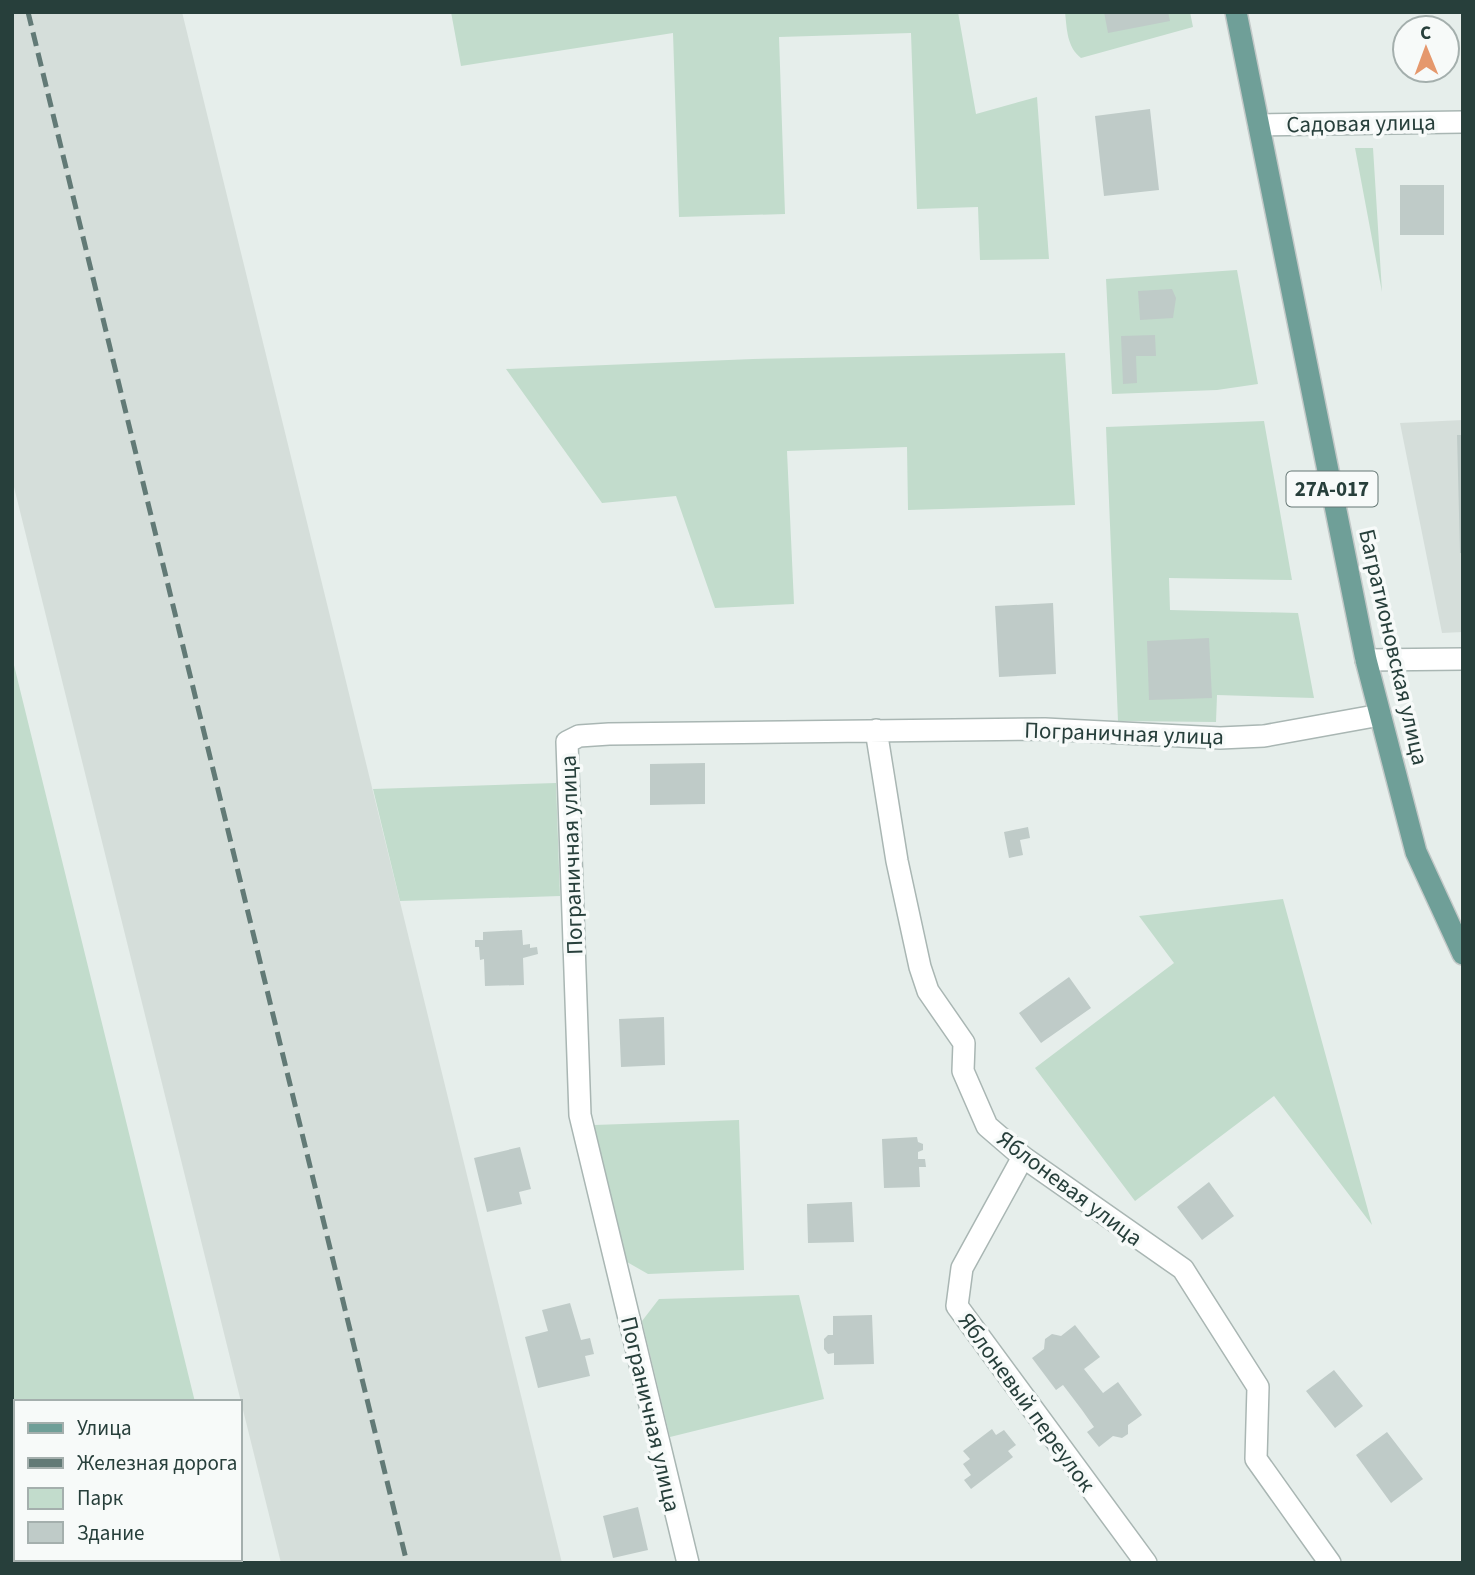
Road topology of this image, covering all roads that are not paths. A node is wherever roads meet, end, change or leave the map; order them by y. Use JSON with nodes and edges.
{"nodes":[{"id":1,"x":1236,"y":12,"type":"edge"},
{"id":2,"x":1463,"y":122,"type":"edge"},
{"id":3,"x":1259,"y":125,"type":"junction"},
{"id":4,"x":1463,"y":659,"type":"edge"},
{"id":5,"x":1366,"y":660,"type":"junction"},
{"id":6,"x":1381,"y":715,"type":"junction"},
{"id":7,"x":876,"y":730,"type":"junction"},
{"id":8,"x":1463,"y":954,"type":"edge"},
{"id":9,"x":1023,"y":1157,"type":"junction"},
{"id":10,"x":688,"y":1563,"type":"edge"},
{"id":11,"x":1146,"y":1563,"type":"edge"},
{"id":12,"x":1330,"y":1563,"type":"edge"}],
"edges":[{"from":1,"to":3,"type":"main road","name":"Багратионовская улица","number":"27А-017"},
{"from":2,"to":3,"type":"street","name":"Садовая улица"},
{"from":3,"to":5,"type":"main road","name":"Багратионовская улица","number":"27А-017"},
{"from":4,"to":5,"type":"street"},
{"from":5,"to":6,"type":"main road","name":"Багратионовская улица","number":"27А-017"},
{"from":6,"to":7,"type":"street","name":"Пограничная улица"},
{"from":6,"to":8,"type":"main road","name":"Багратионовская улица","number":"27А-017"},
{"from":7,"to":9,"type":"street","name":"Яблоневая улица"},
{"from":7,"to":10,"type":"street","name":"Пограничная улица"},
{"from":9,"to":11,"type":"street","name":"Яблоневый переулок"},
{"from":9,"to":12,"type":"street","name":"Яблоневая улица"}]}
